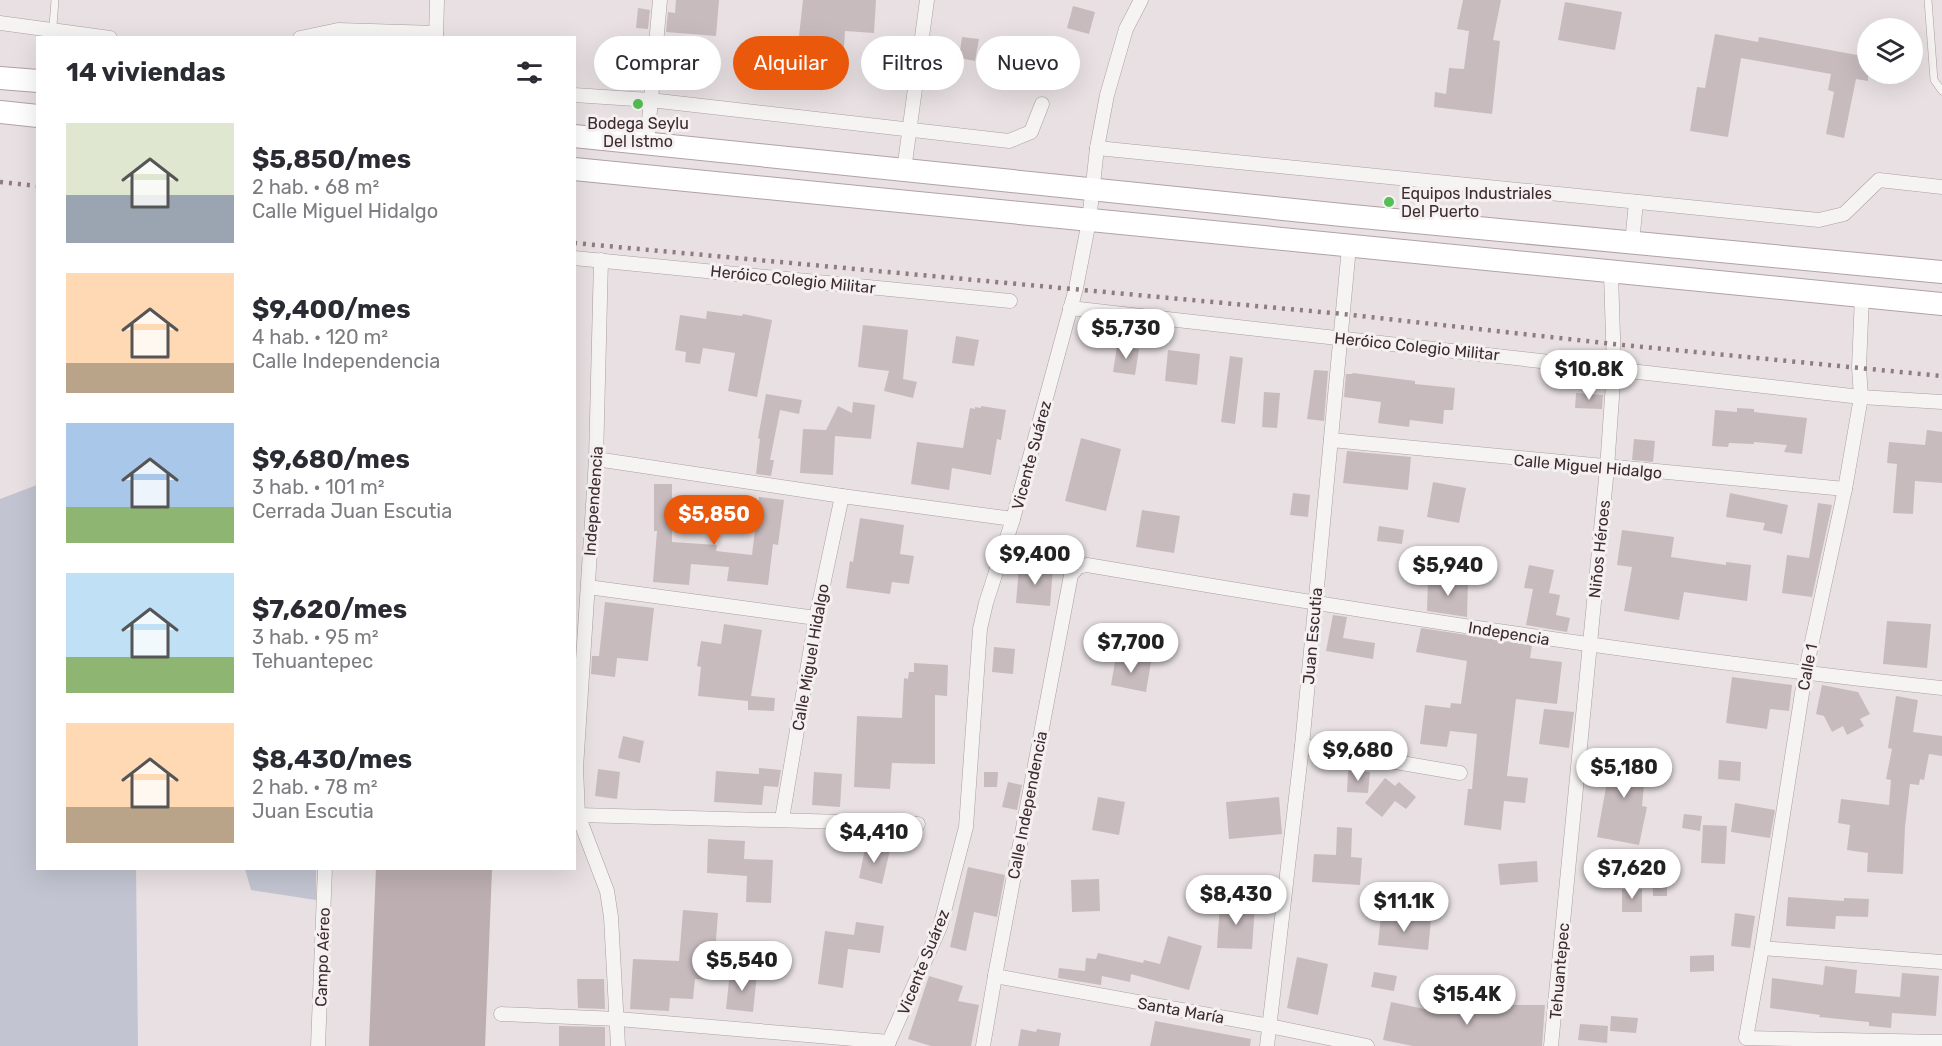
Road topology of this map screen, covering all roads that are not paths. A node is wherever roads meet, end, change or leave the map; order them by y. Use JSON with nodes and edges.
{"nodes":[{"id":1,"x":55,"y":0,"type":"edge"},
{"id":2,"x":437,"y":0,"type":"edge"},
{"id":3,"x":660,"y":0,"type":"edge"},
{"id":4,"x":927,"y":0,"type":"edge"},
{"id":5,"x":1141,"y":0,"type":"edge"},
{"id":6,"x":1928,"y":0,"type":"edge"},
{"id":7,"x":0,"y":23,"type":"edge"},
{"id":8,"x":52,"y":33,"type":"edge"},
{"id":9,"x":436,"y":35,"type":"edge"},
{"id":10,"x":87,"y":36,"type":"edge"},
{"id":11,"x":310,"y":36,"type":"edge"},
{"id":12,"x":0,"y":78,"type":"edge"},
{"id":13,"x":36,"y":81,"type":"edge"},
{"id":14,"x":1942,"y":91,"type":"edge"},
{"id":15,"x":576,"y":95,"type":"edge"},
{"id":16,"x":650,"y":100,"type":"junction"},
{"id":17,"x":1042,"y":104,"type":"dead end"},
{"id":18,"x":0,"y":112,"type":"edge"},
{"id":19,"x":36,"y":116,"type":"edge"},
{"id":20,"x":910,"y":130,"type":"junction"},
{"id":21,"x":576,"y":136,"type":"edge"},
{"id":22,"x":647,"y":143,"type":"junction"},
{"id":23,"x":1097,"y":148,"type":"junction"},
{"id":24,"x":576,"y":170,"type":"edge"},
{"id":25,"x":904,"y":170,"type":"junction"},
{"id":26,"x":1431,"y":182,"type":"junction"},
{"id":27,"x":1942,"y":187,"type":"edge"},
{"id":28,"x":1091,"y":189,"type":"junction"},
{"id":29,"x":1636,"y":202,"type":"junction"},
{"id":30,"x":1089,"y":221,"type":"junction"},
{"id":31,"x":1427,"y":223,"type":"junction"},
{"id":32,"x":1632,"y":243,"type":"junction"},
{"id":33,"x":1349,"y":247,"type":"junction"},
{"id":34,"x":576,"y":258,"type":"edge"},
{"id":35,"x":601,"y":260,"type":"junction"},
{"id":36,"x":1942,"y":272,"type":"edge"},
{"id":37,"x":1611,"y":273,"type":"junction"},
{"id":38,"x":1862,"y":296,"type":"junction"},
{"id":39,"x":1011,"y":301,"type":"dead end"},
{"id":40,"x":1942,"y":304,"type":"edge"},
{"id":41,"x":1070,"y":308,"type":"junction"},
{"id":42,"x":1340,"y":338,"type":"junction"},
{"id":43,"x":1614,"y":369,"type":"junction"},
{"id":44,"x":1861,"y":397,"type":"junction"},
{"id":45,"x":1942,"y":402,"type":"edge"},
{"id":46,"x":1331,"y":440,"type":"junction"},
{"id":47,"x":596,"y":459,"type":"junction"},
{"id":48,"x":1607,"y":468,"type":"junction"},
{"id":49,"x":1845,"y":489,"type":"junction"},
{"id":50,"x":842,"y":496,"type":"junction"},
{"id":51,"x":1014,"y":519,"type":"junction"},
{"id":52,"x":1078,"y":567,"type":"joint"},
{"id":53,"x":588,"y":587,"type":"junction"},
{"id":54,"x":1315,"y":603,"type":"junction"},
{"id":55,"x":816,"y":618,"type":"junction"},
{"id":56,"x":1589,"y":646,"type":"junction"},
{"id":57,"x":1805,"y":674,"type":"junction"},
{"id":58,"x":1942,"y":687,"type":"edge"},
{"id":59,"x":1302,"y":746,"type":"junction"},
{"id":60,"x":1460,"y":773,"type":"dead end"},
{"id":61,"x":578,"y":814,"type":"junction"},
{"id":62,"x":782,"y":819,"type":"junction"},
{"id":63,"x":918,"y":824,"type":"dead end"},
{"id":64,"x":325,"y":870,"type":"edge"},
{"id":65,"x":1762,"y":948,"type":"junction"},
{"id":66,"x":1942,"y":962,"type":"edge"},
{"id":67,"x":995,"y":976,"type":"junction"},
{"id":68,"x":501,"y":1014,"type":"dead end"},
{"id":69,"x":618,"y":1020,"type":"junction"},
{"id":70,"x":1270,"y":1026,"type":"junction"},
{"id":71,"x":1942,"y":1042,"type":"edge"},
{"id":72,"x":888,"y":1044,"type":"edge"},
{"id":73,"x":318,"y":1046,"type":"edge"},
{"id":74,"x":618,"y":1046,"type":"edge"},
{"id":75,"x":983,"y":1046,"type":"edge"},
{"id":76,"x":1267,"y":1046,"type":"edge"},
{"id":77,"x":1367,"y":1046,"type":"edge"},
{"id":78,"x":1551,"y":1046,"type":"edge"}],
"edges":[{"from":1,"to":8,"type":"lane"},
{"from":2,"to":9,"type":"street"},
{"from":3,"to":16,"type":"street"},
{"from":4,"to":20,"type":"street"},
{"from":5,"to":23,"type":"street","name":"Vicente Suárez"},
{"from":6,"to":14,"type":"lane"},
{"from":7,"to":8,"type":"street"},
{"from":8,"to":10,"type":"street"},
{"from":9,"to":11,"type":"street"},
{"from":12,"to":13,"type":"main road"},
{"from":15,"to":16,"type":"street"},
{"from":16,"to":20,"type":"street"},
{"from":16,"to":22,"type":"street"},
{"from":17,"to":20,"type":"street"},
{"from":18,"to":19,"type":"main road"},
{"from":20,"to":25,"type":"street"},
{"from":21,"to":22,"type":"main road"},
{"from":22,"to":25,"type":"main road"},
{"from":23,"to":26,"type":"street"},
{"from":23,"to":28,"type":"street","name":"Vicente Suárez"},
{"from":24,"to":30,"type":"main road"},
{"from":25,"to":28,"type":"main road"},
{"from":26,"to":29,"type":"street"},
{"from":26,"to":31,"type":"street"},
{"from":27,"to":29,"type":"street"},
{"from":28,"to":30,"type":"street","name":"Vicente Suárez"},
{"from":28,"to":31,"type":"main road"},
{"from":29,"to":32,"type":"street"},
{"from":30,"to":33,"type":"main road"},
{"from":30,"to":41,"type":"street","name":"Vicente Suárez"},
{"from":31,"to":32,"type":"main road"},
{"from":32,"to":36,"type":"main road"},
{"from":33,"to":37,"type":"main road"},
{"from":33,"to":42,"type":"street","name":"Juan Escutia"},
{"from":34,"to":35,"type":"street","name":"Heróico Colegio Militar"},
{"from":35,"to":39,"type":"street","name":"Heróico Colegio Militar"},
{"from":35,"to":47,"type":"street","name":"Independencia"},
{"from":37,"to":38,"type":"main road"},
{"from":37,"to":43,"type":"street","name":"Niños Héroes"},
{"from":38,"to":40,"type":"main road"},
{"from":38,"to":44,"type":"street","name":"Calle 1"},
{"from":41,"to":42,"type":"street","name":"Heróico Colegio Militar"},
{"from":41,"to":51,"type":"street","name":"Vicente Suárez"},
{"from":42,"to":43,"type":"street","name":"Heróico Colegio Militar"},
{"from":42,"to":46,"type":"street","name":"Juan Escutia"},
{"from":43,"to":44,"type":"street","name":"Heróico Colegio Militar"},
{"from":43,"to":48,"type":"street","name":"Niños Héroes"},
{"from":44,"to":45,"type":"street","name":"Heróico Colegio Militar"},
{"from":44,"to":49,"type":"street","name":"Calle 1"},
{"from":46,"to":48,"type":"street","name":"Calle Miguel Hidalgo"},
{"from":46,"to":54,"type":"street","name":"Juan Escutia"},
{"from":47,"to":50,"type":"street"},
{"from":47,"to":53,"type":"street","name":"Independencia"},
{"from":48,"to":49,"type":"street","name":"Calle Miguel Hidalgo"},
{"from":48,"to":56,"type":"street","name":"Niños Héroes"},
{"from":49,"to":57,"type":"street","name":"Calle 1"},
{"from":50,"to":51,"type":"street"},
{"from":50,"to":55,"type":"street","name":"Calle Miguel Hidalgo"},
{"from":51,"to":72,"type":"street","name":"Vicente Suárez"},
{"from":52,"to":54,"type":"street","name":"Indepencia"},
{"from":52,"to":67,"type":"street","name":"Calle Independencia"},
{"from":53,"to":55,"type":"street"},
{"from":53,"to":61,"type":"street","name":"Independencia"},
{"from":54,"to":56,"type":"street","name":"Indepencia"},
{"from":54,"to":59,"type":"street","name":"Juan Escutia"},
{"from":55,"to":62,"type":"street","name":"Calle Miguel Hidalgo"},
{"from":56,"to":57,"type":"street","name":"Indepencia"},
{"from":56,"to":78,"type":"street","name":"Tehuantepec"},
{"from":57,"to":58,"type":"street","name":"Indepencia"},
{"from":57,"to":65,"type":"street","name":"Calle 1"},
{"from":59,"to":60,"type":"street"},
{"from":59,"to":70,"type":"street","name":"Juan Escutia"},
{"from":61,"to":62,"type":"street"},
{"from":61,"to":69,"type":"street","name":"Independencia"},
{"from":62,"to":63,"type":"street"},
{"from":64,"to":73,"type":"street","name":"Campo Aéreo"},
{"from":65,"to":66,"type":"street"},
{"from":65,"to":71,"type":"street","name":"Calle 1"},
{"from":67,"to":70,"type":"street","name":"Santa María"},
{"from":67,"to":75,"type":"street","name":"Calle Independencia"},
{"from":68,"to":69,"type":"street"},
{"from":69,"to":72,"type":"street"},
{"from":69,"to":74,"type":"street","name":"Independencia"},
{"from":70,"to":76,"type":"street","name":"Juan Escutia"},
{"from":70,"to":77,"type":"street","name":"Santa María"}]}
